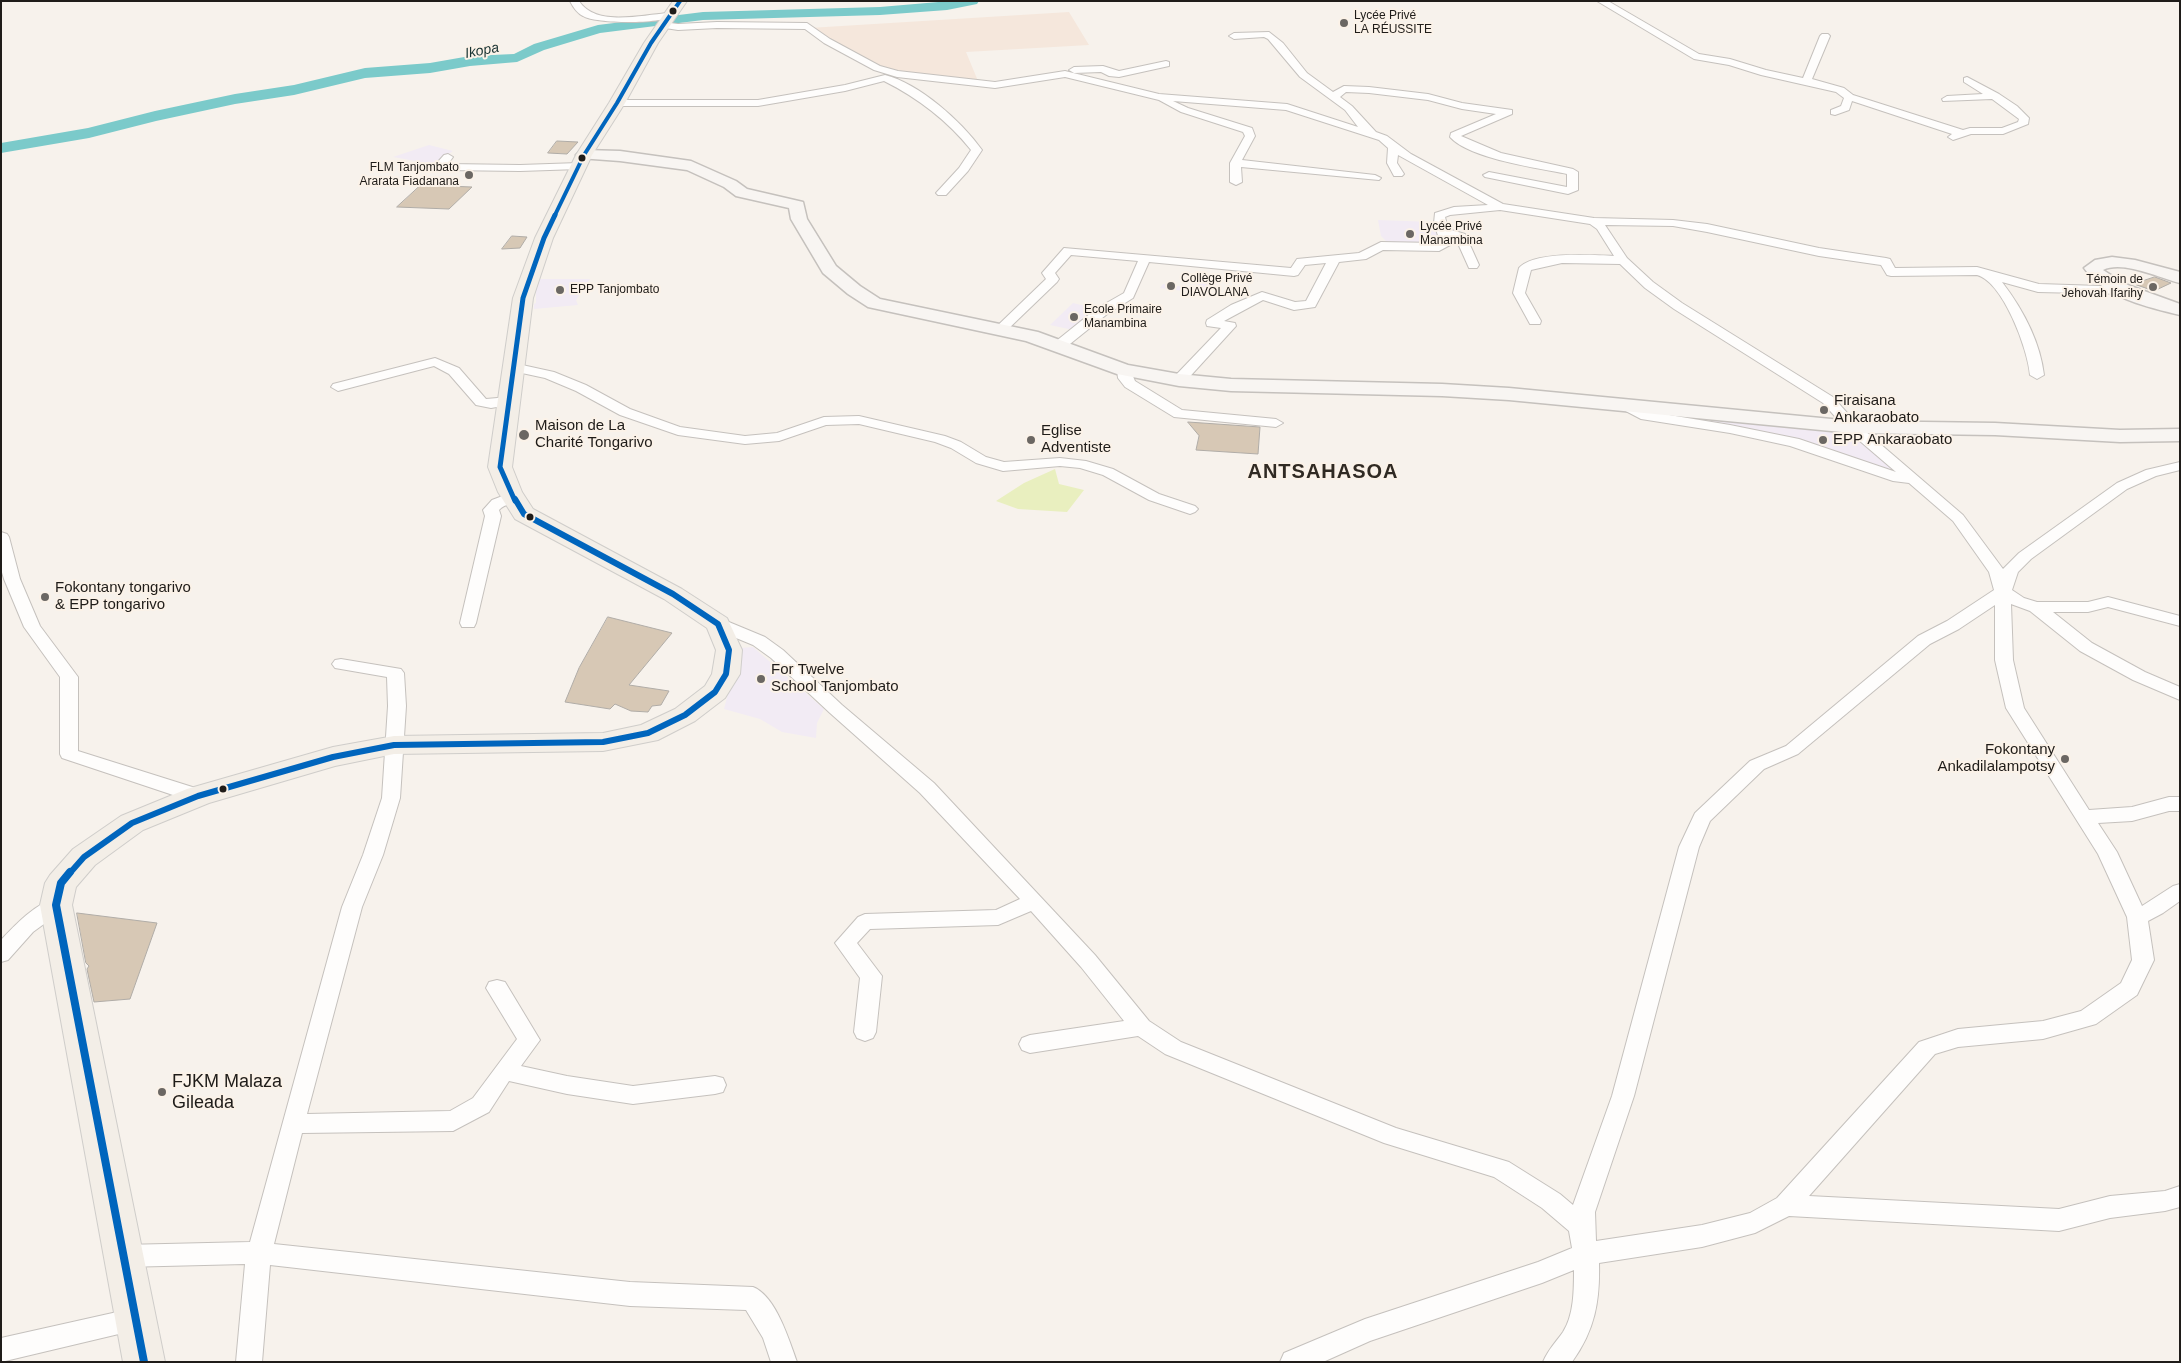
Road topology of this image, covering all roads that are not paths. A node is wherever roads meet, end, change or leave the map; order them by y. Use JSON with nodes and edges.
{"nodes":[{"id":1,"x":574,"y":1,"type":"edge"},
{"id":2,"x":680,"y":1,"type":"edge"},
{"id":3,"x":1601,"y":1,"type":"edge"},
{"id":4,"x":665,"y":20,"type":"junction"},
{"id":5,"x":1234,"y":36,"type":"dead end"},
{"id":6,"x":1826,"y":36,"type":"dead end"},
{"id":7,"x":1166,"y":64,"type":"dead end"},
{"id":8,"x":877,"y":68,"type":"junction"},
{"id":9,"x":1065,"y":74,"type":"junction"},
{"id":10,"x":885,"y":78,"type":"junction"},
{"id":11,"x":1967,"y":80,"type":"dead end"},
{"id":12,"x":1806,"y":81,"type":"junction"},
{"id":13,"x":1334,"y":96,"type":"junction"},
{"id":14,"x":1995,"y":96,"type":"junction"},
{"id":15,"x":1160,"y":97,"type":"junction"},
{"id":16,"x":1849,"y":97,"type":"junction"},
{"id":17,"x":1947,"y":98,"type":"dead end"},
{"id":18,"x":617,"y":103,"type":"junction"},
{"id":19,"x":1835,"y":112,"type":"dead end"},
{"id":20,"x":1383,"y":138,"type":"junction"},
{"id":21,"x":1393,"y":147,"type":"junction"},
{"id":22,"x":448,"y":157,"type":"dead end"},
{"id":23,"x":582,"y":160,"type":"junction"},
{"id":24,"x":1235,"y":163,"type":"junction"},
{"id":25,"x":1398,"y":174,"type":"dead end"},
{"id":26,"x":1489,"y":175,"type":"dead end"},
{"id":27,"x":1375,"y":178,"type":"dead end"},
{"id":28,"x":1236,"y":182,"type":"dead end"},
{"id":29,"x":942,"y":193,"type":"dead end"},
{"id":30,"x":1500,"y":207,"type":"junction"},
{"id":31,"x":1594,"y":221,"type":"junction"},
{"id":32,"x":1444,"y":231,"type":"junction"},
{"id":33,"x":1145,"y":258,"type":"junction"},
{"id":34,"x":1335,"y":259,"type":"junction"},
{"id":35,"x":1623,"y":260,"type":"junction"},
{"id":36,"x":1472,"y":265,"type":"dead end"},
{"id":37,"x":1986,"y":273,"type":"junction"},
{"id":38,"x":2180,"y":278,"type":"edge"},
{"id":39,"x":2126,"y":290,"type":"junction"},
{"id":40,"x":2180,"y":310,"type":"edge"},
{"id":41,"x":1535,"y":321,"type":"dead end"},
{"id":42,"x":1000,"y":329,"type":"junction"},
{"id":43,"x":1060,"y":345,"type":"junction"},
{"id":44,"x":513,"y":367,"type":"junction"},
{"id":45,"x":1124,"y":370,"type":"junction"},
{"id":46,"x":2037,"y":375,"type":"dead end"},
{"id":47,"x":1179,"y":380,"type":"junction"},
{"id":48,"x":338,"y":387,"type":"dead end"},
{"id":49,"x":508,"y":401,"type":"junction"},
{"id":50,"x":1625,"y":405,"type":"junction"},
{"id":51,"x":1276,"y":423,"type":"dead end"},
{"id":52,"x":1852,"y":427,"type":"junction"},
{"id":53,"x":2180,"y":435,"type":"edge"},
{"id":54,"x":2180,"y":466,"type":"edge"},
{"id":55,"x":1913,"y":480,"type":"junction"},
{"id":56,"x":513,"y":497,"type":"junction"},
{"id":57,"x":1190,"y":509,"type":"dead end"},
{"id":58,"x":1,"y":537,"type":"edge"},
{"id":59,"x":2003,"y":592,"type":"junction"},
{"id":60,"x":2036,"y":607,"type":"junction"},
{"id":61,"x":2180,"y":621,"type":"edge"},
{"id":62,"x":468,"y":623,"type":"dead end"},
{"id":63,"x":718,"y":624,"type":"junction"},
{"id":64,"x":341,"y":664,"type":"dead end"},
{"id":65,"x":2180,"y":694,"type":"edge"},
{"id":66,"x":394,"y":746,"type":"junction"},
{"id":67,"x":198,"y":796,"type":"junction"},
{"id":68,"x":2180,"y":804,"type":"edge"},
{"id":69,"x":2084,"y":817,"type":"junction"},
{"id":70,"x":2180,"y":892,"type":"edge"},
{"id":71,"x":1034,"y":901,"type":"junction"},
{"id":72,"x":56,"y":905,"type":"junction"},
{"id":73,"x":2136,"y":917,"type":"junction"},
{"id":74,"x":1,"y":954,"type":"edge"},
{"id":75,"x":497,"y":988,"type":"dead end"},
{"id":76,"x":1141,"y":1027,"type":"junction"},
{"id":77,"x":865,"y":1032,"type":"dead end"},
{"id":78,"x":1030,"y":1044,"type":"dead end"},
{"id":79,"x":504,"y":1071,"type":"junction"},
{"id":80,"x":715,"y":1085,"type":"dead end"},
{"id":81,"x":294,"y":1124,"type":"junction"},
{"id":82,"x":2180,"y":1196,"type":"edge"},
{"id":83,"x":1786,"y":1205,"type":"junction"},
{"id":84,"x":259,"y":1253,"type":"junction"},
{"id":85,"x":1586,"y":1254,"type":"junction"},
{"id":86,"x":123,"y":1256,"type":"junction"},
{"id":87,"x":135,"y":1320,"type":"junction"},
{"id":88,"x":1,"y":1350,"type":"edge"},
{"id":89,"x":144,"y":1362,"type":"edge"},
{"id":90,"x":250,"y":1362,"type":"edge"},
{"id":91,"x":784,"y":1362,"type":"edge"},
{"id":92,"x":1293,"y":1362,"type":"edge"},
{"id":93,"x":1556,"y":1362,"type":"edge"}],
"edges":[{"from":1,"to":4,"type":"street"},
{"from":2,"to":4,"type":"main road"},
{"from":3,"to":12,"type":"street"},
{"from":4,"to":8,"type":"street"},
{"from":4,"to":18,"type":"main road"},
{"from":5,"to":13,"type":"street"},
{"from":6,"to":12,"type":"street"},
{"from":7,"to":9,"type":"street"},
{"from":8,"to":9,"type":"street"},
{"from":8,"to":10,"type":"street"},
{"from":9,"to":15,"type":"street"},
{"from":10,"to":18,"type":"street"},
{"from":10,"to":29,"type":"street"},
{"from":11,"to":14,"type":"street"},
{"from":12,"to":16,"type":"street"},
{"from":13,"to":20,"type":"street"},
{"from":13,"to":26,"type":"street"},
{"from":14,"to":16,"type":"street"},
{"from":14,"to":17,"type":"street"},
{"from":15,"to":20,"type":"street"},
{"from":15,"to":24,"type":"street"},
{"from":16,"to":19,"type":"street"},
{"from":18,"to":23,"type":"main road"},
{"from":20,"to":21,"type":"street"},
{"from":21,"to":25,"type":"street"},
{"from":21,"to":30,"type":"street"},
{"from":22,"to":23,"type":"street"},
{"from":23,"to":42,"type":"street"},
{"from":23,"to":44,"type":"main road"},
{"from":24,"to":27,"type":"street"},
{"from":24,"to":28,"type":"street"},
{"from":30,"to":31,"type":"street"},
{"from":30,"to":32,"type":"street"},
{"from":31,"to":35,"type":"street"},
{"from":31,"to":37,"type":"street"},
{"from":32,"to":34,"type":"street"},
{"from":32,"to":36,"type":"street"},
{"from":33,"to":34,"type":"street"},
{"from":33,"to":42,"type":"street"},
{"from":33,"to":43,"type":"street"},
{"from":34,"to":47,"type":"street"},
{"from":35,"to":41,"type":"street"},
{"from":35,"to":52,"type":"street"},
{"from":37,"to":39,"type":"street"},
{"from":37,"to":46,"type":"street"},
{"from":38,"to":39,"type":"street"},
{"from":39,"to":40,"type":"street"},
{"from":42,"to":43,"type":"street"},
{"from":43,"to":45,"type":"street"},
{"from":44,"to":49,"type":"main road"},
{"from":44,"to":57,"type":"street"},
{"from":45,"to":47,"type":"street"},
{"from":45,"to":51,"type":"street"},
{"from":47,"to":50,"type":"street"},
{"from":48,"to":49,"type":"street"},
{"from":49,"to":56,"type":"main road"},
{"from":50,"to":52,"type":"street"},
{"from":50,"to":55,"type":"street"},
{"from":52,"to":53,"type":"street"},
{"from":52,"to":55,"type":"street"},
{"from":54,"to":59,"type":"street"},
{"from":55,"to":59,"type":"street"},
{"from":56,"to":62,"type":"street"},
{"from":56,"to":63,"type":"main road"},
{"from":58,"to":67,"type":"street"},
{"from":59,"to":60,"type":"street"},
{"from":59,"to":69,"type":"street"},
{"from":59,"to":85,"type":"street"},
{"from":60,"to":61,"type":"street"},
{"from":60,"to":65,"type":"street"},
{"from":63,"to":66,"type":"main road"},
{"from":63,"to":71,"type":"street"},
{"from":64,"to":66,"type":"street"},
{"from":66,"to":67,"type":"main road"},
{"from":66,"to":81,"type":"street"},
{"from":67,"to":72,"type":"main road"},
{"from":68,"to":69,"type":"street"},
{"from":69,"to":73,"type":"street"},
{"from":70,"to":73,"type":"street"},
{"from":71,"to":76,"type":"street"},
{"from":71,"to":77,"type":"street"},
{"from":72,"to":74,"type":"street"},
{"from":72,"to":86,"type":"main road"},
{"from":73,"to":83,"type":"street"},
{"from":75,"to":79,"type":"street"},
{"from":76,"to":78,"type":"street"},
{"from":76,"to":85,"type":"street"},
{"from":79,"to":80,"type":"street"},
{"from":79,"to":81,"type":"street"},
{"from":81,"to":84,"type":"street"},
{"from":82,"to":83,"type":"street"},
{"from":83,"to":85,"type":"street"},
{"from":84,"to":86,"type":"street"},
{"from":84,"to":90,"type":"street"},
{"from":84,"to":91,"type":"street"},
{"from":85,"to":92,"type":"street"},
{"from":85,"to":93,"type":"street"},
{"from":86,"to":87,"type":"main road"},
{"from":87,"to":88,"type":"street"},
{"from":87,"to":89,"type":"main road"}]}
